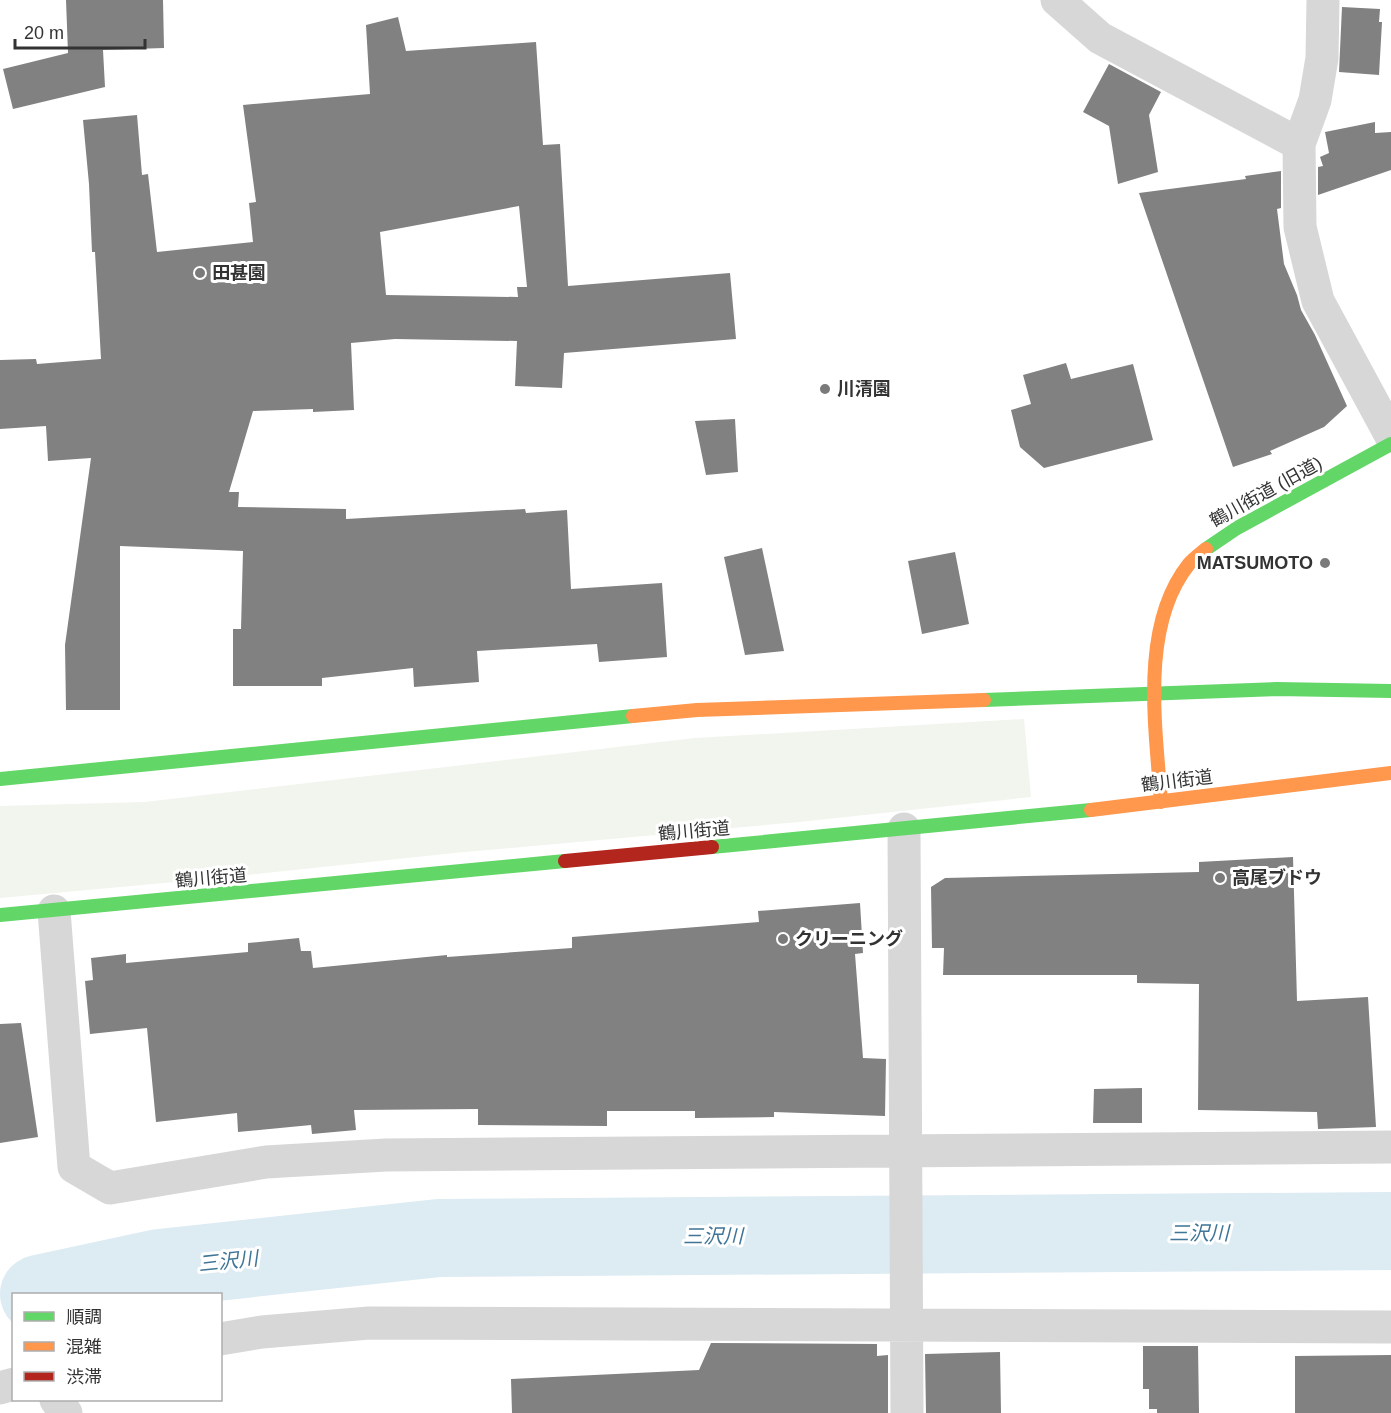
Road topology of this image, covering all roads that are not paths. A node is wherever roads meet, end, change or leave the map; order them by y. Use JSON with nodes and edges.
{"nodes":[{"id":1,"x":1057,"y":0,"type":"edge"},
{"id":2,"x":1323,"y":0,"type":"edge"},
{"id":3,"x":1299,"y":144,"type":"junction"},
{"id":4,"x":1391,"y":436,"type":"edge"},
{"id":5,"x":1391,"y":444,"type":"edge"},
{"id":6,"x":1391,"y":691,"type":"edge"},
{"id":7,"x":1154,"y":693,"type":"junction"},
{"id":8,"x":1391,"y":772,"type":"edge"},
{"id":9,"x":0,"y":779,"type":"edge"},
{"id":10,"x":1161,"y":801,"type":"junction"},
{"id":11,"x":904,"y":829,"type":"junction"},
{"id":12,"x":54,"y":911,"type":"junction"},
{"id":13,"x":0,"y":915,"type":"edge"},
{"id":14,"x":1391,"y":1147,"type":"edge"},
{"id":15,"x":905,"y":1151,"type":"junction"},
{"id":16,"x":907,"y":1324,"type":"junction"},
{"id":17,"x":1391,"y":1327,"type":"edge"},
{"id":18,"x":222,"y":1339,"type":"edge"},
{"id":19,"x":57,"y":1401,"type":"edge"},
{"id":20,"x":66,"y":1413,"type":"edge"},
{"id":21,"x":907,"y":1413,"type":"edge"}],
"edges":[{"from":1,"to":3,"type":"street"},
{"from":2,"to":3,"type":"street"},
{"from":3,"to":4,"type":"street"},
{"from":5,"to":7,"type":"main road","name":"鶴川街道 (旧道)"},
{"from":6,"to":7,"type":"main road"},
{"from":7,"to":9,"type":"main road"},
{"from":7,"to":10,"type":"main road","name":"鶴川街道 (旧道)"},
{"from":8,"to":10,"type":"main road","name":"鶴川街道"},
{"from":10,"to":11,"type":"main road","name":"鶴川街道"},
{"from":11,"to":12,"type":"main road","name":"鶴川街道"},
{"from":11,"to":15,"type":"street"},
{"from":12,"to":13,"type":"main road","name":"鶴川街道"},
{"from":12,"to":15,"type":"street"},
{"from":14,"to":15,"type":"street"},
{"from":15,"to":16,"type":"street"},
{"from":16,"to":17,"type":"street"},
{"from":16,"to":18,"type":"street"},
{"from":16,"to":21,"type":"street"},
{"from":19,"to":20,"type":"street"}]}
